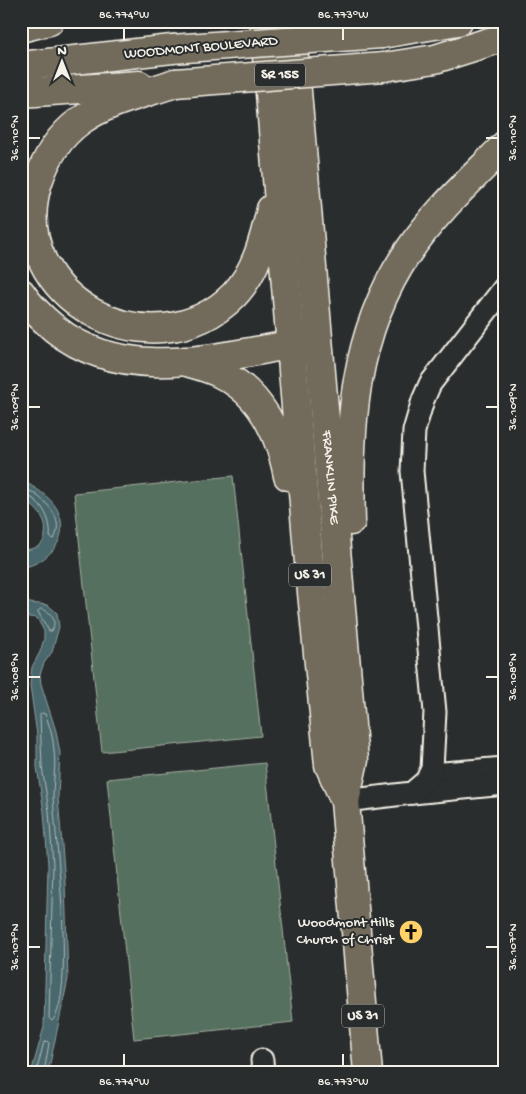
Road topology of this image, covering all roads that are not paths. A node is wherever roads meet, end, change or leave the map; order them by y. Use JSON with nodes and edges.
{"nodes":[{"id":1,"x":49,"y":21,"type":"edge"},
{"id":2,"x":264,"y":21,"type":"edge"},
{"id":3,"x":291,"y":21,"type":"edge"},
{"id":4,"x":458,"y":21,"type":"edge"},
{"id":5,"x":21,"y":28,"type":"edge"},
{"id":6,"x":505,"y":37,"type":"edge"},
{"id":7,"x":21,"y":66,"type":"edge"},
{"id":8,"x":175,"y":83,"type":"junction"},
{"id":9,"x":21,"y":93,"type":"edge"},
{"id":10,"x":505,"y":145,"type":"edge"},
{"id":11,"x":275,"y":160,"type":"junction"},
{"id":12,"x":505,"y":287,"type":"edge"},
{"id":13,"x":21,"y":293,"type":"edge"},
{"id":14,"x":319,"y":341,"type":"junction"},
{"id":15,"x":290,"y":345,"type":"junction"},
{"id":16,"x":184,"y":361,"type":"junction"},
{"id":17,"x":345,"y":650,"type":"junction"},
{"id":18,"x":318,"y":651,"type":"junction"},
{"id":19,"x":505,"y":768,"type":"edge"},
{"id":20,"x":431,"y":774,"type":"junction"},
{"id":21,"x":505,"y":784,"type":"edge"},
{"id":22,"x":412,"y":793,"type":"junction"},
{"id":23,"x":345,"y":801,"type":"junction"},
{"id":24,"x":368,"y":1073,"type":"edge"}],
"edges":[{"from":1,"to":5,"type":"main road"},
{"from":2,"to":11,"type":"main road","number":"US 31"},
{"from":3,"to":14,"type":"main road","name":"FRANKLIN PIKE","number":"US 31"},
{"from":4,"to":7,"type":"main road","name":"WOODMONT BOULEVARD","bridge":true},
{"from":6,"to":8,"type":"main road","number":"SR 155","bridge":true},
{"from":8,"to":9,"type":"main road"},
{"from":8,"to":11,"type":"main road"},
{"from":10,"to":17,"type":"main road"},
{"from":11,"to":15,"type":"main road","name":"FRANKLIN PIKE","number":"US 31"},
{"from":12,"to":20,"type":"street"},
{"from":13,"to":16,"type":"main road"},
{"from":14,"to":15,"type":"main road"},
{"from":14,"to":17,"type":"main road","name":"FRANKLIN PIKE","number":"US 31"},
{"from":15,"to":16,"type":"main road"},
{"from":15,"to":18,"type":"main road","name":"FRANKLIN PIKE","number":"US 31"},
{"from":16,"to":18,"type":"main road"},
{"from":17,"to":23,"type":"main road","name":"FRANKLIN PIKE","number":"US 31"},
{"from":18,"to":23,"type":"main road","name":"FRANKLIN PIKE","number":"US 31"},
{"from":19,"to":20,"type":"street"},
{"from":20,"to":22,"type":"street"},
{"from":21,"to":22,"type":"street"},
{"from":22,"to":23,"type":"street"},
{"from":23,"to":24,"type":"main road","name":"FRANKLIN PIKE","number":"US 31"}]}
